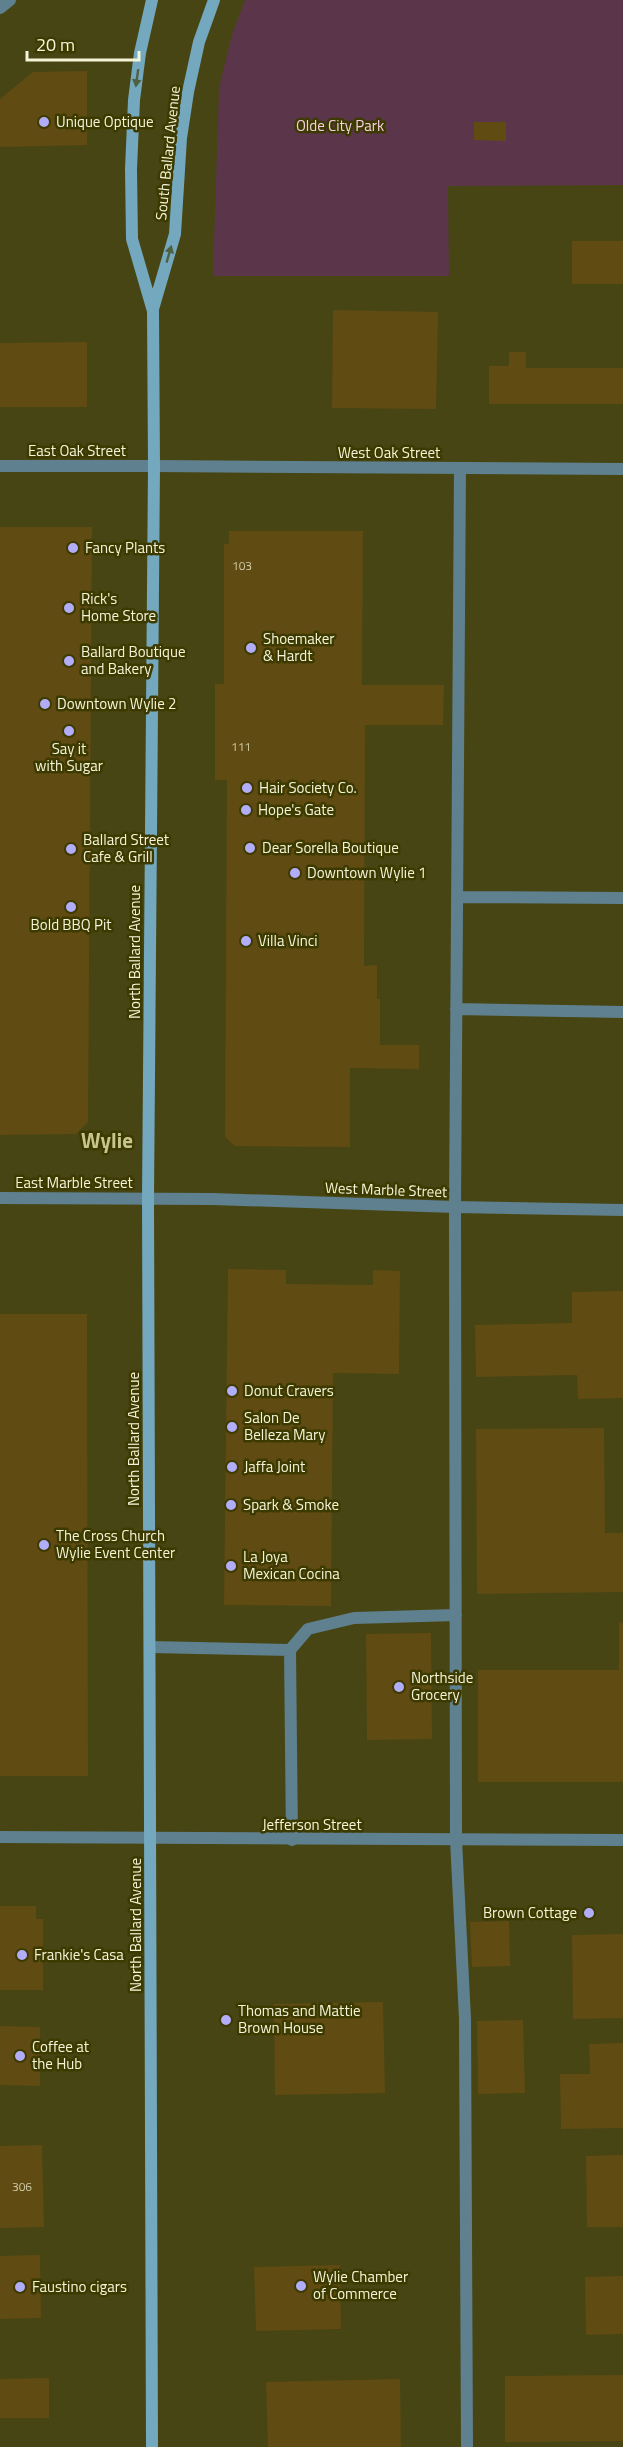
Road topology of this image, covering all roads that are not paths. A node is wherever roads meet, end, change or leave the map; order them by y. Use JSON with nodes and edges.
{"nodes":[{"id":1,"x":10,"y":0,"type":"edge"},
{"id":2,"x":152,"y":0,"type":"edge"},
{"id":3,"x":214,"y":0,"type":"edge"},
{"id":4,"x":0,"y":8,"type":"edge"},
{"id":5,"x":153,"y":310,"type":"junction"},
{"id":6,"x":0,"y":466,"type":"edge"},
{"id":7,"x":154,"y":466,"type":"junction"},
{"id":8,"x":460,"y":468,"type":"junction"},
{"id":9,"x":623,"y":469,"type":"edge"},
{"id":10,"x":457,"y":897,"type":"junction"},
{"id":11,"x":623,"y":898,"type":"edge"},
{"id":12,"x":456,"y":1009,"type":"junction"},
{"id":13,"x":623,"y":1012,"type":"edge"},
{"id":14,"x":0,"y":1198,"type":"edge"},
{"id":15,"x":147,"y":1198,"type":"junction"},
{"id":16,"x":455,"y":1208,"type":"junction"},
{"id":17,"x":623,"y":1210,"type":"edge"},
{"id":18,"x":456,"y":1615,"type":"junction"},
{"id":19,"x":150,"y":1647,"type":"junction"},
{"id":20,"x":290,"y":1650,"type":"junction"},
{"id":21,"x":0,"y":1837,"type":"edge"},
{"id":22,"x":151,"y":1839,"type":"junction"},
{"id":23,"x":292,"y":1840,"type":"junction"},
{"id":24,"x":456,"y":1840,"type":"junction"},
{"id":25,"x":623,"y":1840,"type":"edge"},
{"id":26,"x":152,"y":2447,"type":"edge"},
{"id":27,"x":467,"y":2447,"type":"edge"}],
"edges":[{"from":1,"to":4,"type":"street"},
{"from":2,"to":5,"type":"main road","name":"South Ballard Avenue","one_way":true},
{"from":5,"to":3,"type":"main road","name":"South Ballard Avenue","one_way":true},
{"from":5,"to":7,"type":"main road","name":"South Ballard Avenue"},
{"from":6,"to":7,"type":"street","name":"East Oak Street"},
{"from":7,"to":8,"type":"street","name":"West Oak Street"},
{"from":7,"to":15,"type":"main road","name":"North Ballard Avenue"},
{"from":8,"to":9,"type":"street","name":"West Oak Street"},
{"from":8,"to":10,"type":"street"},
{"from":10,"to":11,"type":"street"},
{"from":10,"to":12,"type":"street"},
{"from":12,"to":13,"type":"street"},
{"from":12,"to":16,"type":"street"},
{"from":14,"to":15,"type":"street","name":"East Marble Street"},
{"from":15,"to":16,"type":"street","name":"West Marble Street"},
{"from":15,"to":19,"type":"main road","name":"North Ballard Avenue"},
{"from":16,"to":17,"type":"street","name":"West Marble Street"},
{"from":16,"to":18,"type":"street"},
{"from":18,"to":20,"type":"street"},
{"from":18,"to":24,"type":"street"},
{"from":19,"to":20,"type":"street"},
{"from":19,"to":22,"type":"main road","name":"North Ballard Avenue"},
{"from":20,"to":23,"type":"street"},
{"from":21,"to":22,"type":"street","name":"Jefferson Street"},
{"from":22,"to":23,"type":"street","name":"Jefferson Street"},
{"from":22,"to":26,"type":"main road","name":"North Ballard Avenue"},
{"from":23,"to":24,"type":"street","name":"Jefferson Street"},
{"from":24,"to":25,"type":"street","name":"Jefferson Street"},
{"from":24,"to":27,"type":"street"}]}
